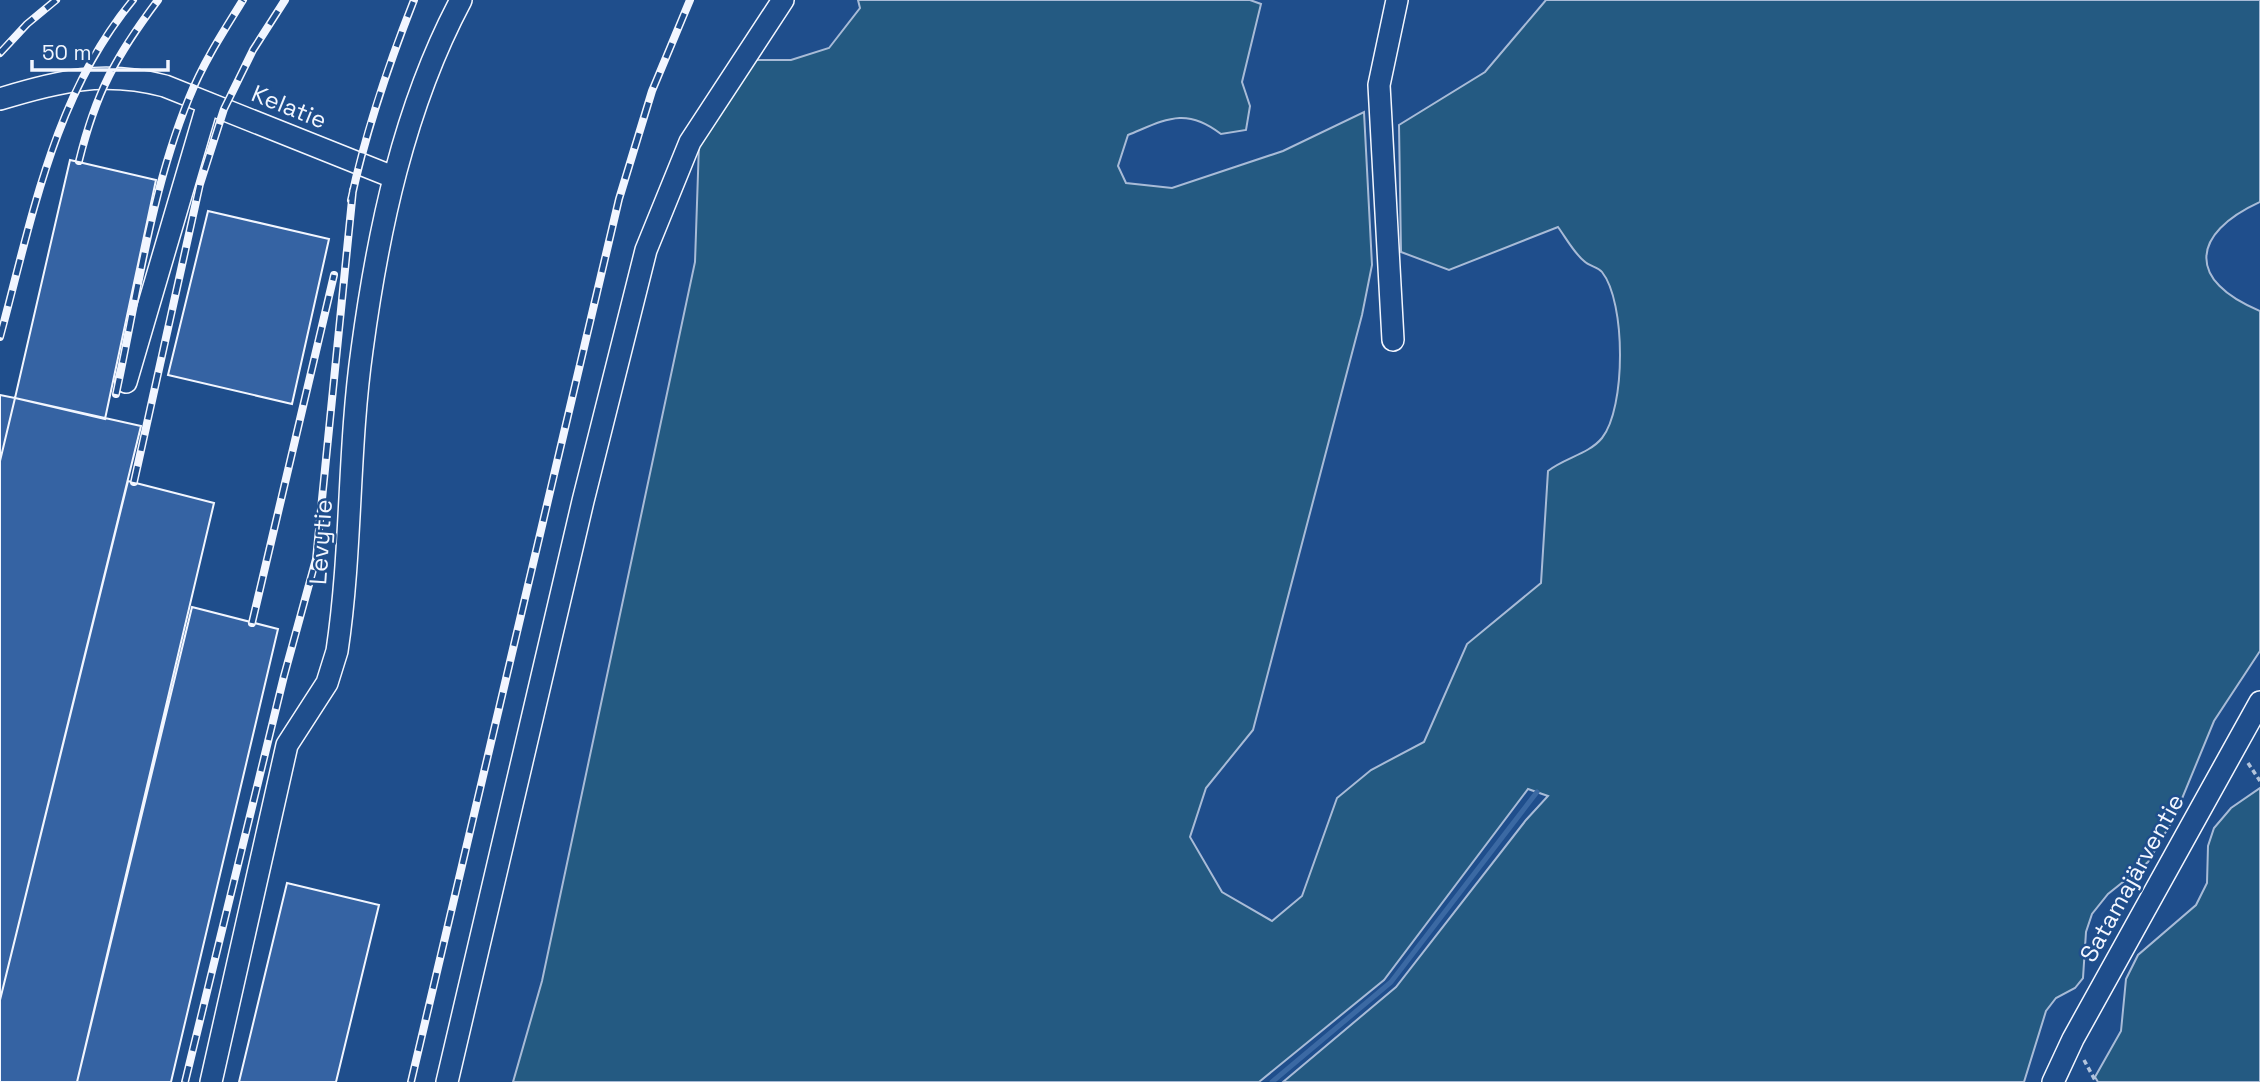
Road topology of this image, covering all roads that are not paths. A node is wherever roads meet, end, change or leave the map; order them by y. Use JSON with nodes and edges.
{"nodes":[{"id":1,"x":461,"y":0,"type":"edge"},
{"id":2,"x":783,"y":0,"type":"edge"},
{"id":3,"x":1397,"y":0,"type":"edge"},
{"id":4,"x":0,"y":99,"type":"edge"},
{"id":5,"x":208,"y":103,"type":"junction"},
{"id":6,"x":393,"y":177,"type":"junction"},
{"id":7,"x":1393,"y":340,"type":"dead end"},
{"id":8,"x":126,"y":382,"type":"dead end"},
{"id":9,"x":2260,"y":702,"type":"edge"},
{"id":10,"x":211,"y":1082,"type":"edge"},
{"id":11,"x":447,"y":1082,"type":"edge"},
{"id":12,"x":2053,"y":1082,"type":"edge"}],
"edges":[{"from":1,"to":6,"type":"street","name":"Levytie"},
{"from":2,"to":11,"type":"street"},
{"from":3,"to":7,"type":"street"},
{"from":4,"to":5,"type":"street","name":"Kelatie"},
{"from":5,"to":6,"type":"street","name":"Kelatie"},
{"from":5,"to":8,"type":"street"},
{"from":6,"to":10,"type":"street","name":"Levytie"},
{"from":9,"to":12,"type":"street","name":"Satamajärventie"}]}
